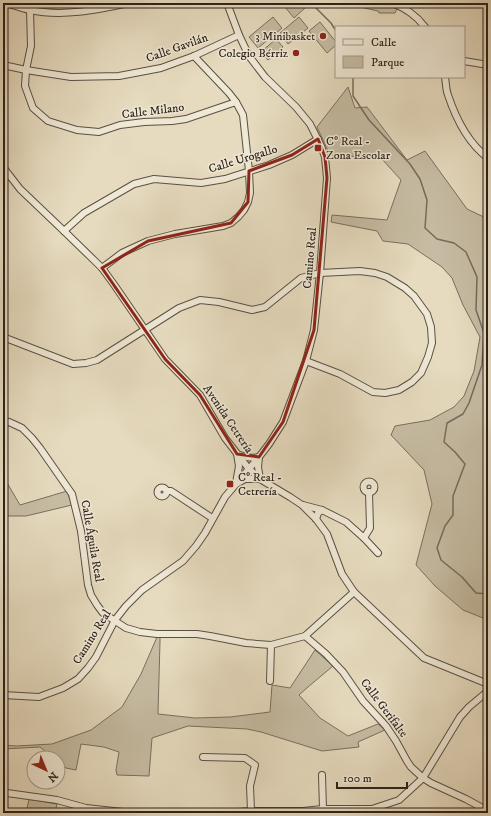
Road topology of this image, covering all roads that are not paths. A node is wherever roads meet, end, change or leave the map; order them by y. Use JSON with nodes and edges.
{"nodes":[{"id":1,"x":6,"y":3,"type":"edge"},
{"id":2,"x":128,"y":3,"type":"edge"},
{"id":3,"x":227,"y":3,"type":"edge"},
{"id":4,"x":393,"y":3,"type":"edge"},
{"id":5,"x":30,"y":10,"type":"junction"},
{"id":6,"x":424,"y":26,"type":"edge"},
{"id":7,"x":238,"y":35,"type":"junction"},
{"id":8,"x":194,"y":56,"type":"junction"},
{"id":9,"x":465,"y":61,"type":"edge"},
{"id":10,"x":3,"y":64,"type":"edge"},
{"id":11,"x":488,"y":64,"type":"edge"},
{"id":12,"x":26,"y":70,"type":"junction"},
{"id":13,"x":445,"y":78,"type":"edge"},
{"id":14,"x":236,"y":102,"type":"junction"},
{"id":15,"x":318,"y":139,"type":"junction"},
{"id":16,"x":488,"y":158,"type":"edge"},
{"id":17,"x":3,"y":167,"type":"edge"},
{"id":18,"x":249,"y":171,"type":"junction"},
{"id":19,"x":64,"y":231,"type":"junction"},
{"id":20,"x":102,"y":268,"type":"junction"},
{"id":21,"x":320,"y":273,"type":"junction"},
{"id":22,"x":3,"y":292,"type":"edge"},
{"id":23,"x":3,"y":296,"type":"edge"},
{"id":24,"x":144,"y":330,"type":"junction"},
{"id":25,"x":3,"y":337,"type":"edge"},
{"id":26,"x":306,"y":361,"type":"junction"},
{"id":27,"x":3,"y":420,"type":"edge"},
{"id":28,"x":237,"y":454,"type":"junction"},
{"id":29,"x":259,"y":457,"type":"junction"},
{"id":30,"x":249,"y":469,"type":"junction"},
{"id":31,"x":260,"y":479,"type":"junction"},
{"id":32,"x":236,"y":483,"type":"junction"},
{"id":33,"x":167,"y":491,"type":"dead end"},
{"id":34,"x":369,"y":492,"type":"dead end"},
{"id":35,"x":302,"y":505,"type":"junction"},
{"id":36,"x":322,"y":510,"type":"junction"},
{"id":37,"x":212,"y":518,"type":"junction"},
{"id":38,"x":316,"y":519,"type":"junction"},
{"id":39,"x":364,"y":538,"type":"junction"},
{"id":40,"x":378,"y":553,"type":"dead end"},
{"id":41,"x":354,"y":592,"type":"junction"},
{"id":42,"x":115,"y":620,"type":"junction"},
{"id":43,"x":305,"y":636,"type":"junction"},
{"id":44,"x":271,"y":645,"type":"junction"},
{"id":45,"x":270,"y":681,"type":"dead end"},
{"id":46,"x":488,"y":684,"type":"edge"},
{"id":47,"x":488,"y":691,"type":"edge"},
{"id":48,"x":3,"y":695,"type":"edge"},
{"id":49,"x":203,"y":757,"type":"dead end"},
{"id":50,"x":322,"y":775,"type":"dead end"},
{"id":51,"x":423,"y":778,"type":"junction"},
{"id":52,"x":3,"y":793,"type":"edge"},
{"id":53,"x":324,"y":809,"type":"junction"},
{"id":54,"x":251,"y":811,"type":"junction"},
{"id":55,"x":488,"y":811,"type":"edge"},
{"id":56,"x":303,"y":812,"type":"edge"},
{"id":57,"x":132,"y":813,"type":"edge"},
{"id":58,"x":224,"y":813,"type":"edge"}],
"edges":[{"from":1,"to":5,"type":"street"},
{"from":2,"to":5,"type":"street"},
{"from":3,"to":7,"type":"street","name":"Camino Real"},
{"from":4,"to":6,"type":"street"},
{"from":5,"to":12,"type":"street","name":"Calle Milano"},
{"from":7,"to":8,"type":"street","name":"Calle Gavilán"},
{"from":7,"to":15,"type":"street","name":"Camino Real"},
{"from":8,"to":12,"type":"street","name":"Calle Gavilán"},
{"from":8,"to":14,"type":"street"},
{"from":9,"to":11,"type":"street"},
{"from":10,"to":12,"type":"street","name":"Calle Gavilán"},
{"from":12,"to":14,"type":"street","name":"Calle Milano"},
{"from":13,"to":16,"type":"street"},
{"from":14,"to":18,"type":"street"},
{"from":15,"to":18,"type":"street","name":"Calle Urogallo"},
{"from":15,"to":21,"type":"street","name":"Camino Real"},
{"from":17,"to":19,"type":"street","name":"Avenida Cetrería"},
{"from":18,"to":19,"type":"street","name":"Calle Urogallo"},
{"from":18,"to":20,"type":"street"},
{"from":19,"to":20,"type":"street","name":"Avenida Cetrería"},
{"from":20,"to":24,"type":"street","name":"Avenida Cetrería"},
{"from":21,"to":24,"type":"street"},
{"from":21,"to":26,"type":"street","name":"Camino Real"},
{"from":21,"to":26,"type":"street"},
{"from":22,"to":23,"type":"street"},
{"from":24,"to":25,"type":"street"},
{"from":24,"to":28,"type":"street","name":"Avenida Cetrería"},
{"from":26,"to":29,"type":"street","name":"Camino Real"},
{"from":27,"to":42,"type":"street","name":"Calle Águila Real"},
{"from":28,"to":29,"type":"street"},
{"from":28,"to":30,"type":"street","name":"Avenida Cetrería"},
{"from":28,"to":32,"type":"street"},
{"from":29,"to":30,"type":"street","name":"Camino Real"},
{"from":29,"to":31,"type":"street"},
{"from":30,"to":31,"type":"street","name":"Avenida Cetrería"},
{"from":30,"to":32,"type":"street","name":"Camino Real"},
{"from":31,"to":32,"type":"street"},
{"from":31,"to":35,"type":"street","name":"Avenida Cetrería"},
{"from":32,"to":37,"type":"street","name":"Camino Real"},
{"from":33,"to":37,"type":"street"},
{"from":34,"to":39,"type":"street"},
{"from":35,"to":36,"type":"street"},
{"from":35,"to":38,"type":"street","name":"Avenida Cetrería"},
{"from":36,"to":38,"type":"street"},
{"from":36,"to":39,"type":"street"},
{"from":37,"to":42,"type":"street","name":"Camino Real"},
{"from":38,"to":41,"type":"street","name":"Avenida Cetrería"},
{"from":39,"to":40,"type":"street"},
{"from":41,"to":43,"type":"street","name":"Calle Águila Real"},
{"from":41,"to":46,"type":"street","name":"Avenida Cetrería"},
{"from":42,"to":44,"type":"street","name":"Calle Águila Real"},
{"from":42,"to":48,"type":"street","name":"Camino Real"},
{"from":43,"to":44,"type":"street","name":"Calle Águila Real"},
{"from":43,"to":51,"type":"street","name":"Calle Gerifalte"},
{"from":44,"to":45,"type":"street"},
{"from":47,"to":51,"type":"street"},
{"from":49,"to":54,"type":"street"},
{"from":50,"to":53,"type":"street"},
{"from":51,"to":53,"type":"street"},
{"from":51,"to":55,"type":"street","name":"Calle Gerifalte"},
{"from":52,"to":57,"type":"street"},
{"from":53,"to":56,"type":"street"},
{"from":54,"to":56,"type":"street"},
{"from":54,"to":58,"type":"street"}]}
